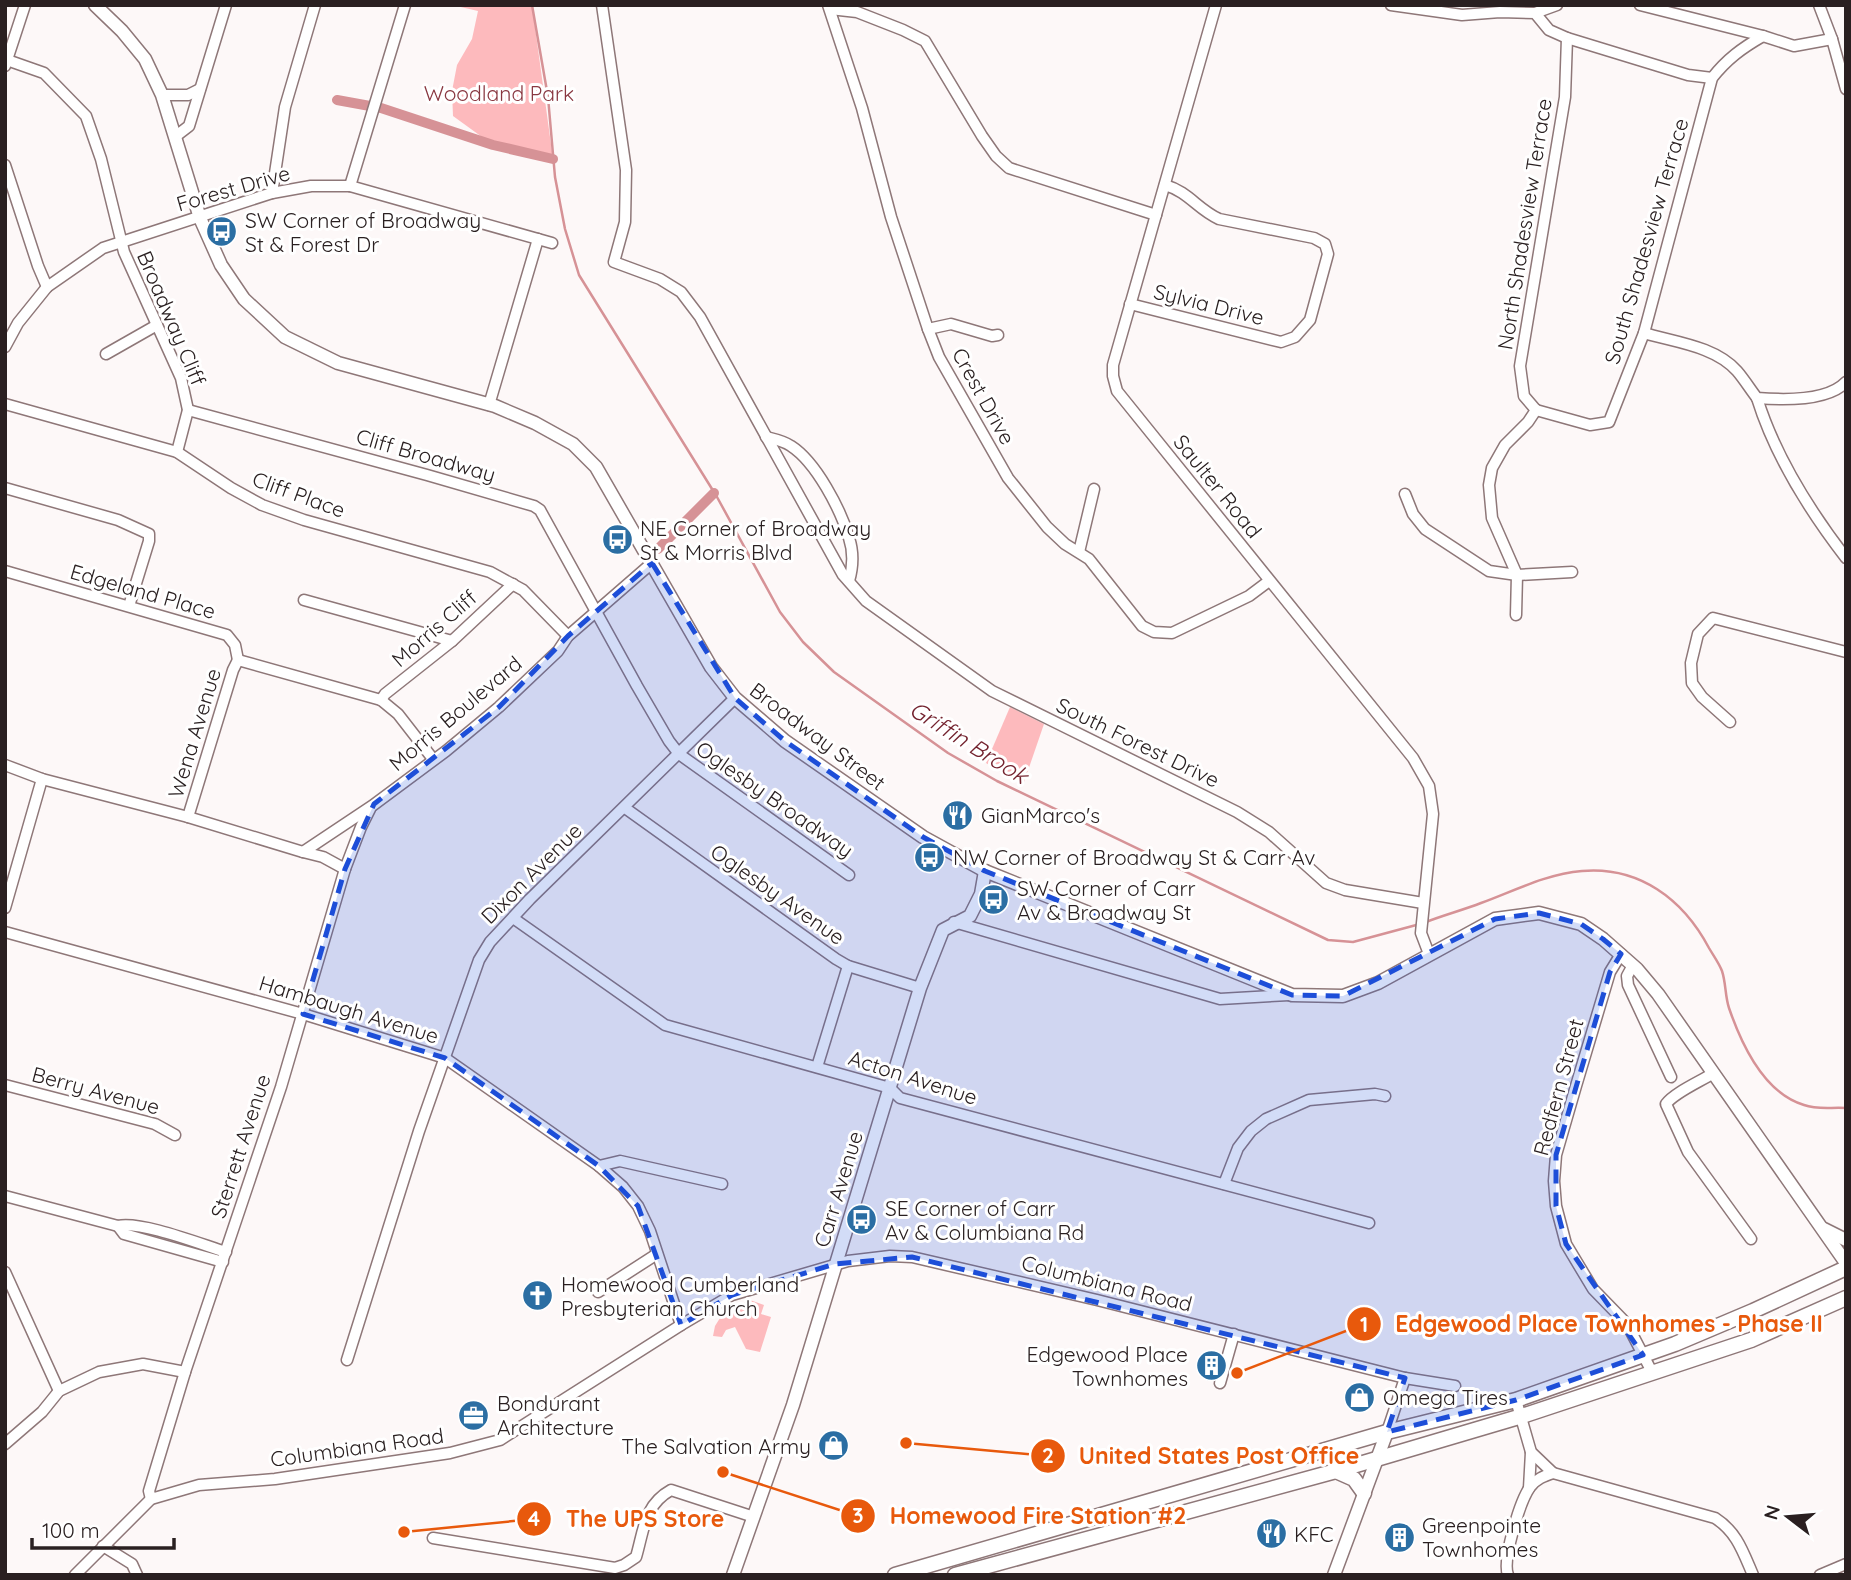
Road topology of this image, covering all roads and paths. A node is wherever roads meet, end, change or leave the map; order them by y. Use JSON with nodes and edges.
{"nodes":[{"id":1,"x":25,"y":5,"type":"edge"},
{"id":2,"x":95,"y":5,"type":"edge"},
{"id":3,"x":226,"y":5,"type":"edge"},
{"id":4,"x":315,"y":5,"type":"edge"},
{"id":5,"x":405,"y":5,"type":"edge"},
{"id":6,"x":602,"y":5,"type":"edge"},
{"id":7,"x":1216,"y":5,"type":"edge"},
{"id":8,"x":1391,"y":5,"type":"edge"},
{"id":9,"x":1558,"y":5,"type":"edge"},
{"id":10,"x":1640,"y":5,"type":"edge"},
{"id":11,"x":1819,"y":5,"type":"edge"},
{"id":12,"x":829,"y":7,"type":"edge"},
{"id":13,"x":1501,"y":8,"type":"edge"},
{"id":14,"x":1535,"y":13,"type":"junction"},
{"id":15,"x":1763,"y":36,"type":"junction"},
{"id":16,"x":1567,"y":38,"type":"junction"},
{"id":17,"x":1832,"y":39,"type":"junction"},
{"id":18,"x":6,"y":63,"type":"edge"},
{"id":19,"x":1712,"y":78,"type":"junction"},
{"id":20,"x":200,"y":89,"type":"junction"},
{"id":21,"x":1846,"y":89,"type":"edge"},
{"id":22,"x":162,"y":95,"type":"junction"},
{"id":23,"x":176,"y":136,"type":"junction"},
{"id":24,"x":5,"y":165,"type":"edge"},
{"id":25,"x":1165,"y":185,"type":"junction"},
{"id":26,"x":351,"y":186,"type":"junction"},
{"id":27,"x":272,"y":193,"type":"junction"},
{"id":28,"x":1156,"y":215,"type":"junction"},
{"id":29,"x":200,"y":218,"type":"junction"},
{"id":30,"x":538,"y":239,"type":"junction"},
{"id":31,"x":121,"y":241,"type":"junction"},
{"id":32,"x":552,"y":243,"type":"dead end"},
{"id":33,"x":47,"y":287,"type":"junction"},
{"id":34,"x":1130,"y":304,"type":"junction"},
{"id":35,"x":157,"y":325,"type":"junction"},
{"id":36,"x":928,"y":330,"type":"junction"},
{"id":37,"x":1644,"y":333,"type":"junction"},
{"id":38,"x":998,"y":335,"type":"dead end"},
{"id":39,"x":5,"y":346,"type":"edge"},
{"id":40,"x":106,"y":354,"type":"dead end"},
{"id":41,"x":1846,"y":382,"type":"edge"},
{"id":42,"x":1757,"y":398,"type":"junction"},
{"id":43,"x":5,"y":404,"type":"edge"},
{"id":44,"x":489,"y":405,"type":"junction"},
{"id":45,"x":188,"y":410,"type":"junction"},
{"id":46,"x":1536,"y":410,"type":"junction"},
{"id":47,"x":766,"y":437,"type":"junction"},
{"id":48,"x":177,"y":452,"type":"junction"},
{"id":49,"x":5,"y":488,"type":"edge"},
{"id":50,"x":1094,"y":489,"type":"dead end"},
{"id":51,"x":1405,"y":494,"type":"dead end"},
{"id":52,"x":1079,"y":552,"type":"junction"},
{"id":53,"x":1846,"y":558,"type":"edge"},
{"id":54,"x":652,"y":563,"type":"junction"},
{"id":55,"x":5,"y":572,"type":"edge"},
{"id":56,"x":1573,"y":572,"type":"dead end"},
{"id":57,"x":1517,"y":575,"type":"junction"},
{"id":58,"x":849,"y":581,"type":"junction"},
{"id":59,"x":1269,"y":581,"type":"junction"},
{"id":60,"x":513,"y":584,"type":"junction"},
{"id":61,"x":304,"y":600,"type":"dead end"},
{"id":62,"x":129,"y":606,"type":"junction"},
{"id":63,"x":595,"y":611,"type":"junction"},
{"id":64,"x":1516,"y":615,"type":"dead end"},
{"id":65,"x":568,"y":636,"type":"junction"},
{"id":66,"x":452,"y":641,"type":"junction"},
{"id":67,"x":1846,"y":652,"type":"edge"},
{"id":68,"x":238,"y":660,"type":"junction"},
{"id":69,"x":734,"y":698,"type":"junction"},
{"id":70,"x":381,"y":700,"type":"junction"},
{"id":71,"x":1730,"y":722,"type":"dead end"},
{"id":72,"x":679,"y":754,"type":"junction"},
{"id":73,"x":433,"y":759,"type":"junction"},
{"id":74,"x":5,"y":765,"type":"edge"},
{"id":75,"x":42,"y":779,"type":"junction"},
{"id":76,"x":372,"y":806,"type":"junction"},
{"id":77,"x":625,"y":808,"type":"junction"},
{"id":78,"x":188,"y":817,"type":"junction"},
{"id":79,"x":303,"y":852,"type":"junction"},
{"id":80,"x":345,"y":869,"type":"junction"},
{"id":81,"x":985,"y":871,"type":"junction"},
{"id":82,"x":849,"y":875,"type":"dead end"},
{"id":83,"x":5,"y":908,"type":"edge"},
{"id":84,"x":1423,"y":908,"type":"junction"},
{"id":85,"x":513,"y":918,"type":"junction"},
{"id":86,"x":954,"y":922,"type":"junction"},
{"id":87,"x":5,"y":932,"type":"edge"},
{"id":88,"x":1429,"y":954,"type":"junction"},
{"id":89,"x":1621,"y":954,"type":"junction"},
{"id":90,"x":1633,"y":965,"type":"junction"},
{"id":91,"x":849,"y":966,"type":"junction"},
{"id":92,"x":920,"y":988,"type":"junction"},
{"id":93,"x":1292,"y":995,"type":"junction"},
{"id":94,"x":303,"y":1014,"type":"junction"},
{"id":95,"x":445,"y":1058,"type":"junction"},
{"id":96,"x":817,"y":1067,"type":"junction"},
{"id":97,"x":1712,"y":1074,"type":"junction"},
{"id":98,"x":1671,"y":1077,"type":"dead end"},
{"id":99,"x":5,"y":1085,"type":"edge"},
{"id":100,"x":890,"y":1088,"type":"junction"},
{"id":101,"x":1385,"y":1096,"type":"dead end"},
{"id":102,"x":175,"y":1135,"type":"dead end"},
{"id":103,"x":599,"y":1166,"type":"junction"},
{"id":104,"x":722,"y":1184,"type":"dead end"},
{"id":105,"x":1224,"y":1184,"type":"junction"},
{"id":106,"x":5,"y":1196,"type":"edge"},
{"id":107,"x":1370,"y":1223,"type":"dead end"},
{"id":108,"x":1822,"y":1227,"type":"junction"},
{"id":109,"x":1751,"y":1239,"type":"dead end"},
{"id":110,"x":1846,"y":1240,"type":"edge"},
{"id":111,"x":657,"y":1254,"type":"junction"},
{"id":112,"x":224,"y":1257,"type":"junction"},
{"id":113,"x":835,"y":1264,"type":"junction"},
{"id":114,"x":1846,"y":1266,"type":"edge"},
{"id":115,"x":5,"y":1272,"type":"edge"},
{"id":116,"x":598,"y":1292,"type":"dead end"},
{"id":117,"x":1846,"y":1298,"type":"edge"},
{"id":118,"x":681,"y":1325,"type":"junction"},
{"id":119,"x":1234,"y":1335,"type":"junction"},
{"id":120,"x":1643,"y":1355,"type":"junction"},
{"id":121,"x":347,"y":1360,"type":"dead end"},
{"id":122,"x":185,"y":1372,"type":"junction"},
{"id":123,"x":1653,"y":1374,"type":"junction"},
{"id":124,"x":1405,"y":1378,"type":"junction"},
{"id":125,"x":1220,"y":1383,"type":"dead end"},
{"id":126,"x":1455,"y":1386,"type":"dead end"},
{"id":127,"x":59,"y":1391,"type":"junction"},
{"id":128,"x":1516,"y":1400,"type":"junction"},
{"id":129,"x":1522,"y":1416,"type":"junction"},
{"id":130,"x":1387,"y":1432,"type":"junction"},
{"id":131,"x":5,"y":1444,"type":"edge"},
{"id":132,"x":1531,"y":1451,"type":"junction"},
{"id":133,"x":1377,"y":1458,"type":"junction"},
{"id":134,"x":1336,"y":1471,"type":"junction"},
{"id":135,"x":1553,"y":1473,"type":"junction"},
{"id":136,"x":1529,"y":1488,"type":"junction"},
{"id":137,"x":1364,"y":1493,"type":"junction"},
{"id":138,"x":151,"y":1499,"type":"junction"},
{"id":139,"x":754,"y":1517,"type":"junction"},
{"id":140,"x":433,"y":1538,"type":"dead end"},
{"id":141,"x":103,"y":1546,"type":"junction"},
{"id":142,"x":1846,"y":1564,"type":"edge"},
{"id":143,"x":75,"y":1575,"type":"edge"},
{"id":144,"x":136,"y":1575,"type":"edge"},
{"id":145,"x":733,"y":1575,"type":"edge"},
{"id":146,"x":895,"y":1575,"type":"edge"},
{"id":147,"x":955,"y":1575,"type":"edge"},
{"id":148,"x":1334,"y":1575,"type":"edge"},
{"id":149,"x":1508,"y":1575,"type":"edge"},
{"id":150,"x":1753,"y":1575,"type":"edge"},
{"id":151,"x":1820,"y":1575,"type":"edge"}],
"edges":[{"from":1,"to":18,"type":"street"},
{"from":2,"to":22,"type":"street","name":"Broadway Street"},
{"from":3,"to":20,"type":"street"},
{"from":4,"to":27,"type":"street"},
{"from":5,"to":26,"type":"street"},
{"from":6,"to":47,"type":"street","name":"South Forest Drive"},
{"from":7,"to":25,"type":"street","name":"Saulter Road"},
{"from":8,"to":13,"type":"street"},
{"from":9,"to":14,"type":"street"},
{"from":10,"to":15,"type":"street"},
{"from":11,"to":17,"type":"street"},
{"from":12,"to":28,"type":"street"},
{"from":12,"to":36,"type":"street","name":"Crest Drive"},
{"from":13,"to":14,"type":"street"},
{"from":14,"to":16,"type":"street"},
{"from":15,"to":17,"type":"street"},
{"from":15,"to":19,"type":"street"},
{"from":16,"to":19,"type":"street"},
{"from":16,"to":46,"type":"street","name":"North Shadesview Terrace"},
{"from":17,"to":21,"type":"street"},
{"from":18,"to":31,"type":"street","name":"Broadway Cliff"},
{"from":19,"to":37,"type":"street","name":"South Shadesview Terrace"},
{"from":20,"to":22,"type":"street"},
{"from":20,"to":23,"type":"street"},
{"from":22,"to":23,"type":"street","name":"Broadway Street"},
{"from":23,"to":29,"type":"street","name":"Broadway Street"},
{"from":24,"to":33,"type":"street"},
{"from":25,"to":28,"type":"street","name":"Saulter Road"},
{"from":25,"to":34,"type":"street","name":"Sylvia Drive"},
{"from":26,"to":27,"type":"street","name":"Forest Drive"},
{"from":26,"to":30,"type":"street","name":"Forest Drive"},
{"from":27,"to":29,"type":"street","name":"Forest Drive"},
{"from":28,"to":34,"type":"street","name":"Saulter Road"},
{"from":29,"to":31,"type":"street","name":"Forest Drive"},
{"from":29,"to":44,"type":"street","name":"Broadway Street"},
{"from":30,"to":32,"type":"street","name":"Forest Drive"},
{"from":30,"to":44,"type":"street"},
{"from":31,"to":33,"type":"street","name":"Forest Drive"},
{"from":31,"to":35,"type":"street","name":"Broadway Cliff"},
{"from":33,"to":39,"type":"street","name":"Forest Drive"},
{"from":34,"to":59,"type":"street","name":"Saulter Road"},
{"from":35,"to":40,"type":"street"},
{"from":35,"to":45,"type":"street","name":"Broadway Cliff"},
{"from":36,"to":38,"type":"street"},
{"from":36,"to":52,"type":"street","name":"Crest Drive"},
{"from":37,"to":42,"type":"street"},
{"from":37,"to":46,"type":"street","name":"South Shadesview Terrace"},
{"from":41,"to":42,"type":"street"},
{"from":42,"to":53,"type":"street"},
{"from":43,"to":48,"type":"street","name":"Cliff Place"},
{"from":44,"to":54,"type":"street","name":"Broadway Street"},
{"from":45,"to":48,"type":"street"},
{"from":45,"to":63,"type":"street","name":"Cliff Broadway"},
{"from":46,"to":57,"type":"street"},
{"from":47,"to":58,"type":"street","name":"South Forest Drive"},
{"from":47,"to":58,"type":"street"},
{"from":48,"to":60,"type":"street","name":"Cliff Place"},
{"from":49,"to":62,"type":"street"},
{"from":50,"to":52,"type":"street"},
{"from":51,"to":57,"type":"street"},
{"from":52,"to":59,"type":"street","name":"Crest Drive"},
{"from":54,"to":63,"type":"street","name":"Morris Boulevard"},
{"from":54,"to":69,"type":"street","name":"Broadway Street"},
{"from":55,"to":62,"type":"street","name":"Edgeland Place"},
{"from":56,"to":57,"type":"street"},
{"from":57,"to":64,"type":"street"},
{"from":58,"to":84,"type":"street","name":"South Forest Drive"},
{"from":59,"to":84,"type":"street","name":"Saulter Road"},
{"from":60,"to":65,"type":"street","name":"Cliff Place"},
{"from":60,"to":66,"type":"street","name":"Morris Cliff"},
{"from":61,"to":66,"type":"street"},
{"from":62,"to":68,"type":"street","name":"Edgeland Place"},
{"from":63,"to":65,"type":"street","name":"Morris Boulevard"},
{"from":63,"to":72,"type":"street","name":"Cliff Broadway"},
{"from":65,"to":73,"type":"street","name":"Morris Boulevard"},
{"from":66,"to":70,"type":"street","name":"Morris Cliff"},
{"from":67,"to":71,"type":"street"},
{"from":68,"to":70,"type":"street"},
{"from":68,"to":78,"type":"street","name":"Wena Avenue"},
{"from":69,"to":72,"type":"street","name":"Dixon Avenue"},
{"from":69,"to":81,"type":"street","name":"Broadway Street"},
{"from":70,"to":73,"type":"street"},
{"from":72,"to":77,"type":"street","name":"Dixon Avenue"},
{"from":72,"to":82,"type":"street","name":"Oglesby Broadway"},
{"from":73,"to":76,"type":"street","name":"Morris Boulevard"},
{"from":74,"to":75,"type":"street"},
{"from":75,"to":78,"type":"street"},
{"from":75,"to":83,"type":"street"},
{"from":76,"to":79,"type":"street","name":"Morris Boulevard"},
{"from":76,"to":80,"type":"street","name":"Sterrett Avenue"},
{"from":77,"to":85,"type":"street","name":"Dixon Avenue"},
{"from":77,"to":91,"type":"street","name":"Oglesby Avenue"},
{"from":78,"to":79,"type":"street"},
{"from":79,"to":80,"type":"street"},
{"from":80,"to":94,"type":"street","name":"Sterrett Avenue"},
{"from":81,"to":86,"type":"street","name":"Carr Avenue"},
{"from":81,"to":93,"type":"street","name":"Broadway Street"},
{"from":84,"to":88,"type":"street","name":"Saulter Road"},
{"from":85,"to":95,"type":"street","name":"Dixon Avenue"},
{"from":85,"to":96,"type":"street","name":"Acton Avenue"},
{"from":86,"to":92,"type":"street","name":"Carr Avenue"},
{"from":86,"to":93,"type":"street"},
{"from":87,"to":94,"type":"street","name":"Hambaugh Avenue"},
{"from":88,"to":89,"type":"street","name":"Broadway Street"},
{"from":88,"to":93,"type":"street","name":"Broadway Street"},
{"from":89,"to":90,"type":"street","name":"Broadway Street"},
{"from":89,"to":120,"type":"street","name":"Redfern Street"},
{"from":90,"to":97,"type":"street","name":"Broadway Street"},
{"from":90,"to":98,"type":"street"},
{"from":91,"to":92,"type":"street","name":"Oglesby Avenue"},
{"from":91,"to":96,"type":"street"},
{"from":92,"to":100,"type":"street","name":"Carr Avenue"},
{"from":94,"to":95,"type":"street","name":"Hambaugh Avenue"},
{"from":94,"to":112,"type":"street","name":"Sterrett Avenue"},
{"from":95,"to":103,"type":"street","name":"Hambaugh Avenue"},
{"from":95,"to":121,"type":"street","name":"Dixon Avenue"},
{"from":96,"to":100,"type":"street","name":"Acton Avenue"},
{"from":97,"to":108,"type":"street","name":"Broadway Street"},
{"from":97,"to":109,"type":"street"},
{"from":99,"to":102,"type":"street","name":"Berry Avenue"},
{"from":100,"to":105,"type":"street","name":"Acton Avenue"},
{"from":100,"to":113,"type":"street","name":"Carr Avenue"},
{"from":101,"to":105,"type":"street"},
{"from":103,"to":104,"type":"street"},
{"from":103,"to":111,"type":"street","name":"Hambaugh Avenue"},
{"from":105,"to":107,"type":"street","name":"Acton Avenue"},
{"from":106,"to":112,"type":"street"},
{"from":108,"to":110,"type":"street"},
{"from":108,"to":114,"type":"street","name":"Broadway Street"},
{"from":111,"to":116,"type":"street"},
{"from":111,"to":118,"type":"street","name":"Hambaugh Avenue"},
{"from":112,"to":122,"type":"street","name":"Sterrett Avenue"},
{"from":113,"to":118,"type":"street","name":"Columbiana Road"},
{"from":113,"to":119,"type":"street","name":"Columbiana Road"},
{"from":113,"to":139,"type":"street","name":"Carr Avenue"},
{"from":114,"to":120,"type":"main road"},
{"from":115,"to":127,"type":"street"},
{"from":117,"to":123,"type":"main road"},
{"from":118,"to":138,"type":"street","name":"Columbiana Road"},
{"from":119,"to":124,"type":"street","name":"Columbiana Road"},
{"from":119,"to":125,"type":"street"},
{"from":120,"to":123,"type":"street","name":"Redfern Street"},
{"from":120,"to":128,"type":"main road"},
{"from":122,"to":127,"type":"street"},
{"from":122,"to":138,"type":"street","name":"Sterrett Avenue"},
{"from":123,"to":129,"type":"main road"},
{"from":124,"to":126,"type":"street","name":"Columbiana Road"},
{"from":124,"to":130,"type":"street"},
{"from":127,"to":131,"type":"street"},
{"from":128,"to":129,"type":"street"},
{"from":128,"to":130,"type":"main road"},
{"from":129,"to":132,"type":"street"},
{"from":129,"to":133,"type":"main road"},
{"from":130,"to":133,"type":"street"},
{"from":130,"to":146,"type":"main road"},
{"from":132,"to":135,"type":"street"},
{"from":132,"to":136,"type":"street"},
{"from":133,"to":134,"type":"main road"},
{"from":133,"to":137,"type":"street"},
{"from":134,"to":137,"type":"main road"},
{"from":134,"to":147,"type":"main road"},
{"from":135,"to":136,"type":"street"},
{"from":135,"to":150,"type":"street"},
{"from":136,"to":149,"type":"street"},
{"from":137,"to":148,"type":"street"},
{"from":138,"to":141,"type":"street","name":"Columbiana Road"},
{"from":139,"to":140,"type":"street"},
{"from":139,"to":145,"type":"street","name":"Carr Avenue"},
{"from":141,"to":143,"type":"street","name":"Columbiana Road"},
{"from":141,"to":144,"type":"street"},
{"from":142,"to":151,"type":"street"}]}
